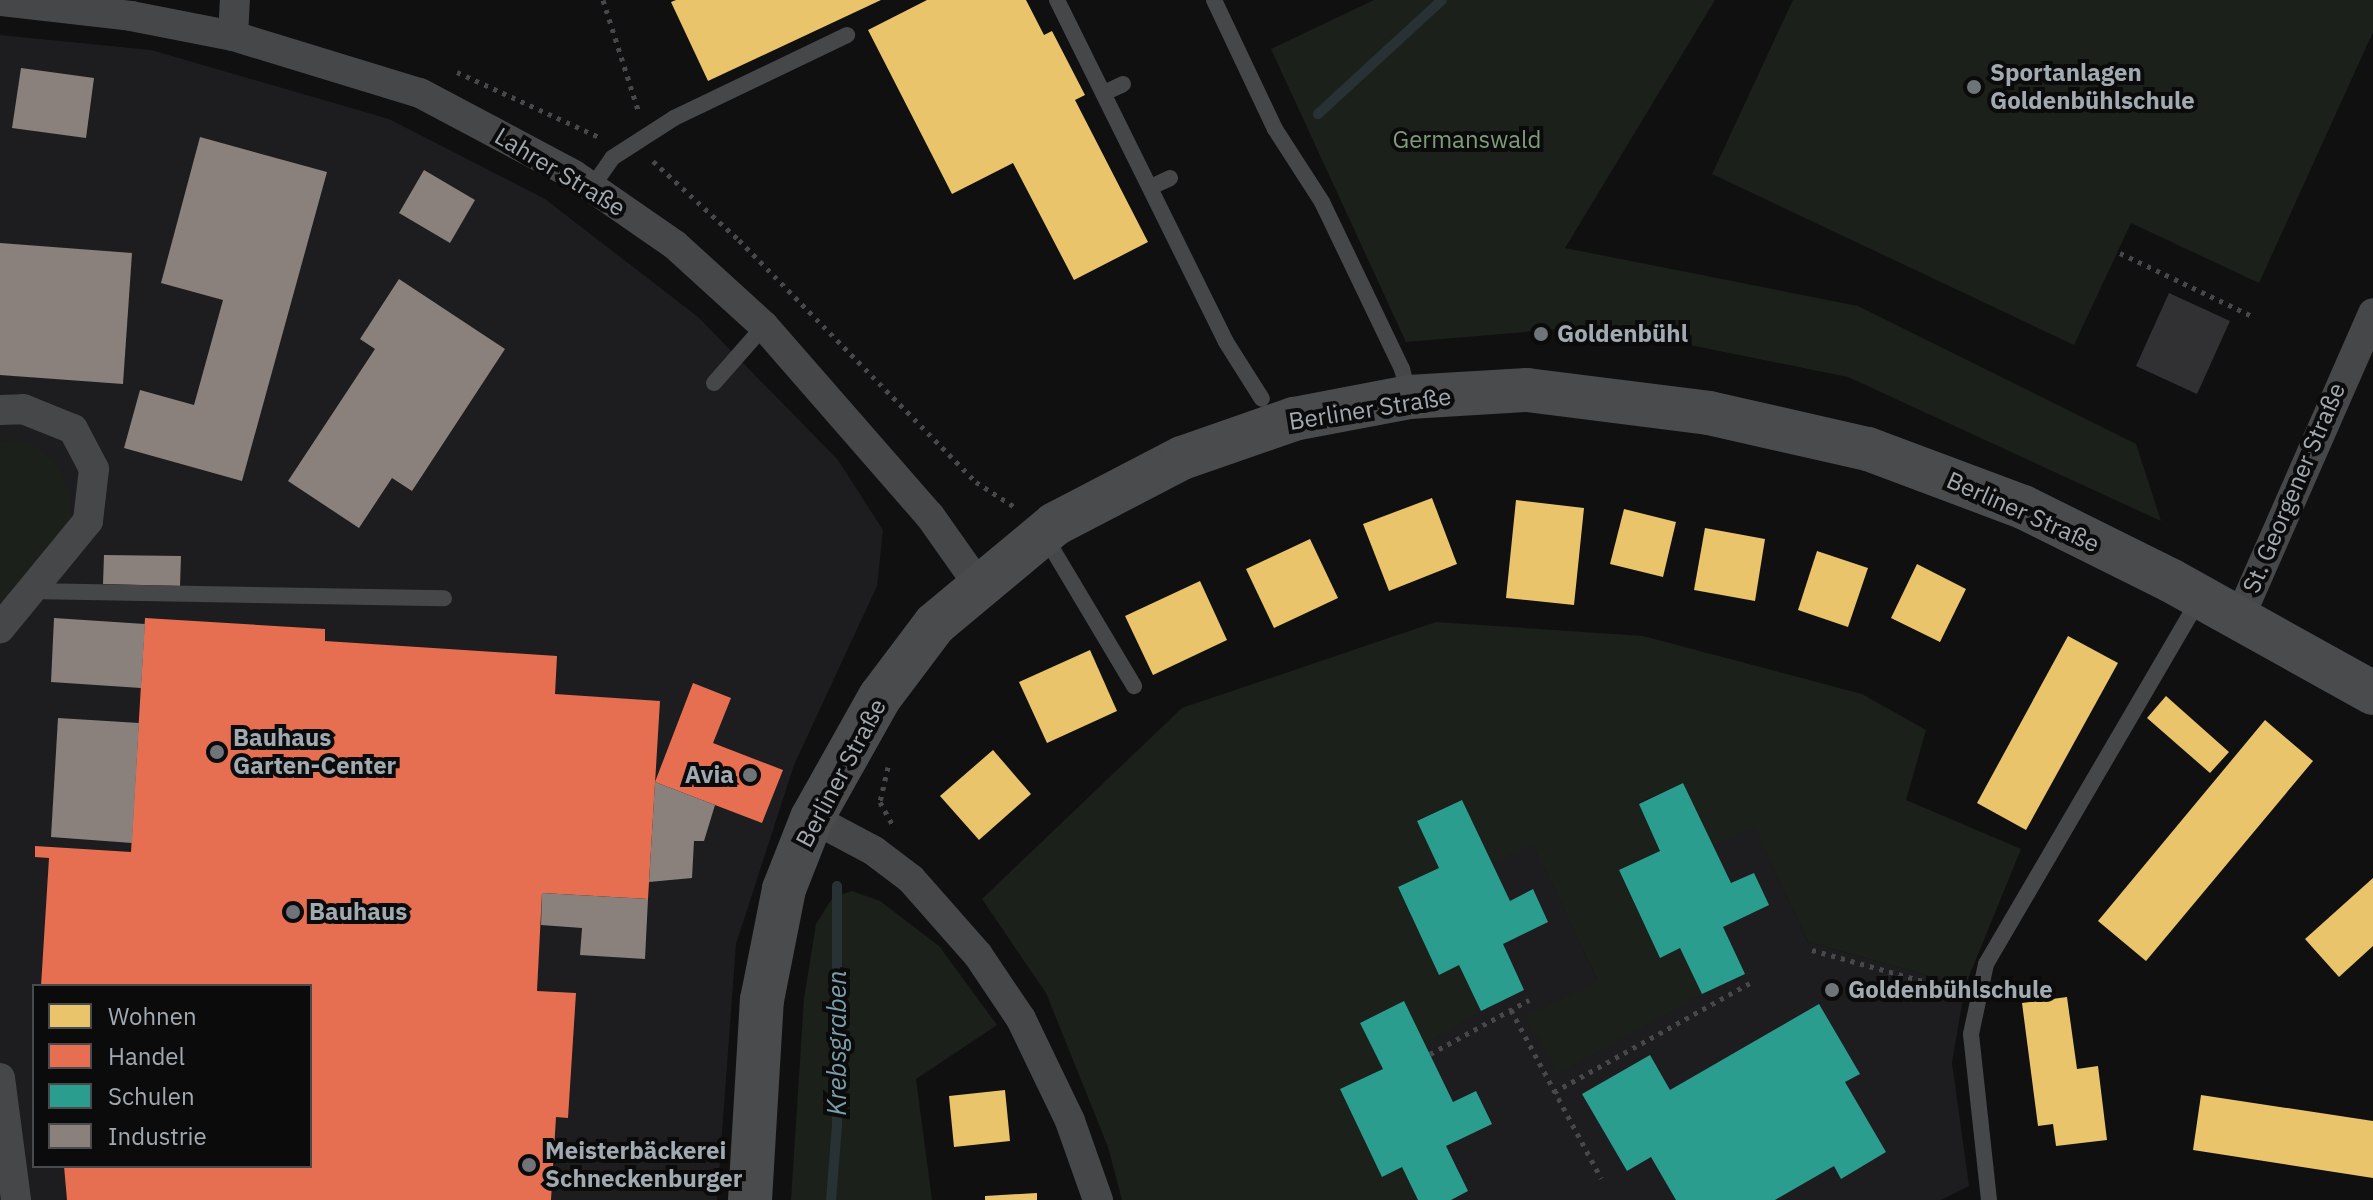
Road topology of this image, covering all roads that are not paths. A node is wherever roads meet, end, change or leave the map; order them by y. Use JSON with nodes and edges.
{"nodes":[{"id":1,"x":235,"y":0,"type":"edge"},
{"id":2,"x":1057,"y":0,"type":"edge"},
{"id":3,"x":1214,"y":0,"type":"edge"},
{"id":4,"x":0,"y":1,"type":"edge"},
{"id":5,"x":847,"y":35,"type":"dead end"},
{"id":6,"x":233,"y":36,"type":"junction"},
{"id":7,"x":1123,"y":84,"type":"dead end"},
{"id":8,"x":1104,"y":93,"type":"junction"},
{"id":9,"x":1170,"y":178,"type":"dead end"},
{"id":10,"x":592,"y":187,"type":"junction"},
{"id":11,"x":1151,"y":187,"type":"junction"},
{"id":12,"x":2373,"y":313,"type":"edge"},
{"id":13,"x":764,"y":326,"type":"junction"},
{"id":14,"x":1243,"y":334,"type":"dead end"},
{"id":15,"x":1226,"y":342,"type":"junction"},
{"id":16,"x":714,"y":383,"type":"dead end"},
{"id":17,"x":1409,"y":397,"type":"junction"},
{"id":18,"x":1262,"y":399,"type":"dead end"},
{"id":19,"x":0,"y":410,"type":"edge"},
{"id":20,"x":1031,"y":522,"type":"junction"},
{"id":21,"x":978,"y":584,"type":"junction"},
{"id":22,"x":28,"y":591,"type":"junction"},
{"id":23,"x":444,"y":598,"type":"dead end"},
{"id":24,"x":2200,"y":598,"type":"junction"},
{"id":25,"x":2238,"y":621,"type":"junction"},
{"id":26,"x":0,"y":628,"type":"edge"},
{"id":27,"x":1134,"y":686,"type":"dead end"},
{"id":28,"x":2373,"y":693,"type":"edge"},
{"id":29,"x":812,"y":818,"type":"junction"},
{"id":30,"x":0,"y":1078,"type":"edge"},
{"id":31,"x":16,"y":1200,"type":"edge"},
{"id":32,"x":750,"y":1200,"type":"edge"},
{"id":33,"x":1098,"y":1200,"type":"edge"},
{"id":34,"x":1989,"y":1200,"type":"edge"}],
"edges":[{"from":1,"to":6,"type":"street"},
{"from":2,"to":8,"type":"lane"},
{"from":3,"to":17,"type":"lane"},
{"from":4,"to":6,"type":"street","name":"Lahrer Straße"},
{"from":5,"to":10,"type":"lane"},
{"from":6,"to":10,"type":"street","name":"Lahrer Straße"},
{"from":7,"to":8,"type":"lane"},
{"from":8,"to":11,"type":"lane"},
{"from":9,"to":11,"type":"lane"},
{"from":10,"to":13,"type":"street","name":"Lahrer Straße"},
{"from":11,"to":15,"type":"lane"},
{"from":12,"to":25,"type":"street","name":"St. Georgener Straße"},
{"from":13,"to":16,"type":"lane"},
{"from":13,"to":21,"type":"street","name":"Lahrer Straße"},
{"from":14,"to":15,"type":"lane"},
{"from":15,"to":18,"type":"lane"},
{"from":17,"to":20,"type":"street","name":"Berliner Straße"},
{"from":17,"to":24,"type":"street","name":"Berliner Straße"},
{"from":19,"to":22,"type":"street"},
{"from":20,"to":21,"type":"street","name":"Berliner Straße"},
{"from":20,"to":27,"type":"lane"},
{"from":21,"to":29,"type":"street","name":"Berliner Straße"},
{"from":22,"to":23,"type":"lane"},
{"from":22,"to":26,"type":"street"},
{"from":24,"to":25,"type":"street","name":"Berliner Straße"},
{"from":24,"to":34,"type":"lane"},
{"from":25,"to":28,"type":"street","name":"Berliner Straße"},
{"from":29,"to":32,"type":"street","name":"Berliner Straße"},
{"from":29,"to":33,"type":"street"},
{"from":30,"to":31,"type":"street"}]}
